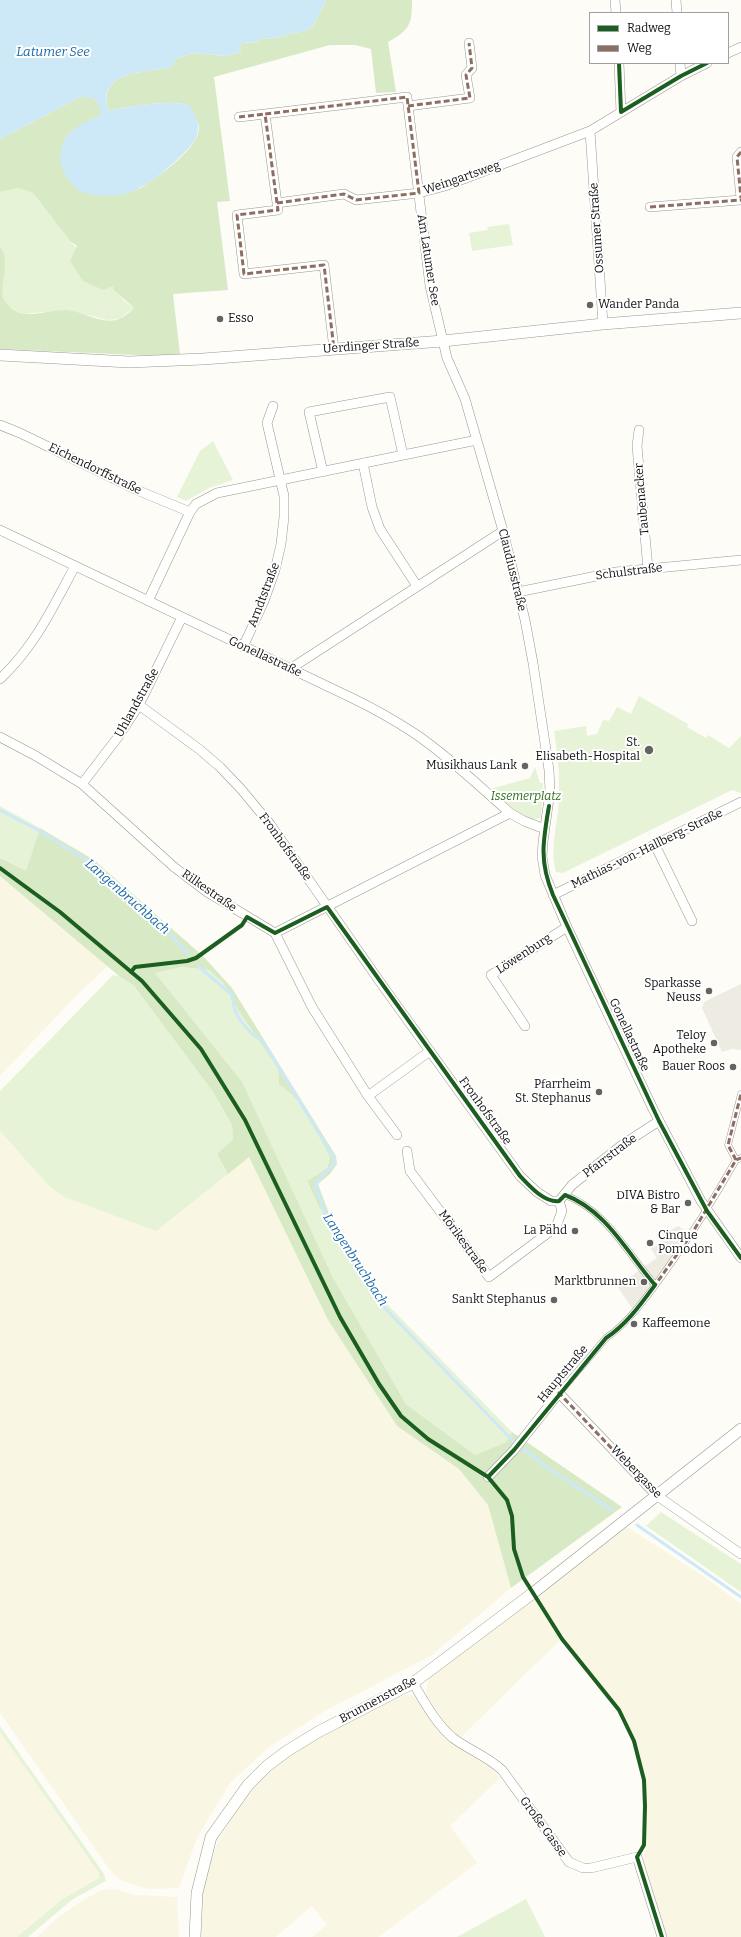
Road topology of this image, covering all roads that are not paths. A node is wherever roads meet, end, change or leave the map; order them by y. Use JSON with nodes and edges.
{"nodes":[{"id":1,"x":615,"y":0,"type":"edge"},
{"id":2,"x":676,"y":0,"type":"edge"},
{"id":3,"x":616,"y":12,"type":"edge"},
{"id":4,"x":677,"y":12,"type":"edge"},
{"id":5,"x":469,"y":43,"type":"dead end"},
{"id":6,"x":741,"y":47,"type":"edge"},
{"id":7,"x":729,"y":53,"type":"edge"},
{"id":8,"x":618,"y":64,"type":"edge"},
{"id":9,"x":680,"y":64,"type":"edge"},
{"id":10,"x":705,"y":64,"type":"edge"},
{"id":11,"x":680,"y":76,"type":"junction"},
{"id":12,"x":408,"y":106,"type":"junction"},
{"id":13,"x":622,"y":112,"type":"junction"},
{"id":14,"x":265,"y":114,"type":"junction"},
{"id":15,"x":239,"y":117,"type":"dead end"},
{"id":16,"x":590,"y":131,"type":"junction"},
{"id":17,"x":741,"y":152,"type":"edge"},
{"id":18,"x":419,"y":193,"type":"junction"},
{"id":19,"x":741,"y":199,"type":"edge"},
{"id":20,"x":277,"y":203,"type":"junction"},
{"id":21,"x":650,"y":206,"type":"dead end"},
{"id":22,"x":741,"y":313,"type":"edge"},
{"id":23,"x":603,"y":324,"type":"junction"},
{"id":24,"x":443,"y":341,"type":"junction"},
{"id":25,"x":334,"y":349,"type":"junction"},
{"id":26,"x":0,"y":356,"type":"edge"},
{"id":27,"x":273,"y":406,"type":"dead end"},
{"id":28,"x":0,"y":425,"type":"edge"},
{"id":29,"x":639,"y":430,"type":"dead end"},
{"id":30,"x":477,"y":440,"type":"junction"},
{"id":31,"x":403,"y":455,"type":"junction"},
{"id":32,"x":363,"y":463,"type":"junction"},
{"id":33,"x":323,"y":472,"type":"junction"},
{"id":34,"x":282,"y":481,"type":"junction"},
{"id":35,"x":190,"y":512,"type":"junction"},
{"id":36,"x":0,"y":530,"type":"edge"},
{"id":37,"x":502,"y":531,"type":"junction"},
{"id":38,"x":741,"y":560,"type":"edge"},
{"id":39,"x":75,"y":566,"type":"junction"},
{"id":40,"x":648,"y":569,"type":"junction"},
{"id":41,"x":417,"y":586,"type":"junction"},
{"id":42,"x":518,"y":592,"type":"junction"},
{"id":43,"x":148,"y":601,"type":"junction"},
{"id":44,"x":182,"y":617,"type":"junction"},
{"id":45,"x":244,"y":647,"type":"junction"},
{"id":46,"x":290,"y":669,"type":"junction"},
{"id":47,"x":0,"y":678,"type":"edge"},
{"id":48,"x":138,"y":705,"type":"junction"},
{"id":49,"x":0,"y":738,"type":"edge"},
{"id":50,"x":82,"y":784,"type":"junction"},
{"id":51,"x":741,"y":802,"type":"edge"},
{"id":52,"x":549,"y":806,"type":"joint"},
{"id":53,"x":510,"y":813,"type":"junction"},
{"id":54,"x":545,"y":829,"type":"junction"},
{"id":55,"x":656,"y":845,"type":"junction"},
{"id":56,"x":553,"y":895,"type":"junction"},
{"id":57,"x":327,"y":907,"type":"junction"},
{"id":58,"x":692,"y":921,"type":"dead end"},
{"id":59,"x":567,"y":927,"type":"junction"},
{"id":60,"x":275,"y":933,"type":"junction"},
{"id":61,"x":525,"y":1026,"type":"dead end"},
{"id":62,"x":430,"y":1051,"type":"junction"},
{"id":63,"x":741,"y":1094,"type":"edge"},
{"id":64,"x":368,"y":1096,"type":"junction"},
{"id":65,"x":659,"y":1121,"type":"junction"},
{"id":66,"x":397,"y":1135,"type":"dead end"},
{"id":67,"x":407,"y":1152,"type":"dead end"},
{"id":68,"x":739,"y":1159,"type":"edge"},
{"id":69,"x":562,"y":1198,"type":"junction"},
{"id":70,"x":707,"y":1211,"type":"junction"},
{"id":71,"x":741,"y":1258,"type":"edge"},
{"id":72,"x":655,"y":1285,"type":"junction"},
{"id":73,"x":559,"y":1393,"type":"junction"},
{"id":74,"x":741,"y":1429,"type":"edge"},
{"id":75,"x":488,"y":1477,"type":"dead end"},
{"id":76,"x":656,"y":1495,"type":"junction"},
{"id":77,"x":741,"y":1554,"type":"edge"},
{"id":78,"x":413,"y":1683,"type":"junction"},
{"id":79,"x":195,"y":1937,"type":"edge"},
{"id":80,"x":662,"y":1937,"type":"edge"}],
"edges":[{"from":1,"to":3,"type":"street"},
{"from":2,"to":4,"type":"street"},
{"from":5,"to":12,"type":"street"},
{"from":6,"to":7,"type":"street"},
{"from":8,"to":13,"type":"street"},
{"from":9,"to":11,"type":"street"},
{"from":10,"to":11,"type":"street","name":"Weingartsweg"},
{"from":11,"to":13,"type":"street","name":"Weingartsweg"},
{"from":12,"to":14,"type":"street"},
{"from":12,"to":18,"type":"street","name":"Am Latumer See"},
{"from":13,"to":16,"type":"street","name":"Weingartsweg"},
{"from":14,"to":15,"type":"street"},
{"from":14,"to":20,"type":"street"},
{"from":16,"to":18,"type":"street","name":"Weingartsweg"},
{"from":16,"to":23,"type":"street","name":"Ossumer Straße"},
{"from":17,"to":19,"type":"street"},
{"from":18,"to":20,"type":"street","name":"Weingartsweg"},
{"from":18,"to":24,"type":"street","name":"Am Latumer See"},
{"from":19,"to":21,"type":"street"},
{"from":20,"to":25,"type":"street","name":"Weingartsweg"},
{"from":22,"to":23,"type":"street","name":"Uerdinger Straße"},
{"from":23,"to":24,"type":"street","name":"Uerdinger Straße"},
{"from":24,"to":25,"type":"street","name":"Uerdinger Straße"},
{"from":24,"to":30,"type":"street","name":"Claudiusstraße"},
{"from":25,"to":26,"type":"street","name":"Uerdinger Straße"},
{"from":27,"to":34,"type":"street"},
{"from":28,"to":35,"type":"street","name":"Eichendorffstraße"},
{"from":29,"to":40,"type":"street","name":"Taubenacker"},
{"from":30,"to":31,"type":"street"},
{"from":30,"to":37,"type":"street","name":"Claudiusstraße"},
{"from":31,"to":32,"type":"street"},
{"from":31,"to":33,"type":"street"},
{"from":32,"to":33,"type":"street"},
{"from":32,"to":41,"type":"street"},
{"from":33,"to":34,"type":"street"},
{"from":34,"to":35,"type":"street"},
{"from":34,"to":45,"type":"street","name":"Arndtstraße"},
{"from":35,"to":43,"type":"street"},
{"from":36,"to":39,"type":"street","name":"Gonellastraße"},
{"from":37,"to":41,"type":"street"},
{"from":37,"to":42,"type":"street","name":"Claudiusstraße"},
{"from":38,"to":40,"type":"street","name":"Schulstraße"},
{"from":39,"to":43,"type":"street","name":"Gonellastraße"},
{"from":39,"to":47,"type":"street"},
{"from":40,"to":42,"type":"street","name":"Schulstraße"},
{"from":41,"to":46,"type":"street"},
{"from":42,"to":52,"type":"street","name":"Claudiusstraße"},
{"from":43,"to":44,"type":"street","name":"Gonellastraße"},
{"from":44,"to":45,"type":"street","name":"Gonellastraße"},
{"from":44,"to":48,"type":"street","name":"Uhlandstraße"},
{"from":45,"to":46,"type":"street","name":"Gonellastraße"},
{"from":46,"to":53,"type":"street","name":"Gonellastraße"},
{"from":48,"to":50,"type":"street","name":"Uhlandstraße"},
{"from":48,"to":57,"type":"street","name":"Fronhofstraße"},
{"from":49,"to":50,"type":"street","name":"Rilkestraße"},
{"from":50,"to":60,"type":"street","name":"Rilkestraße"},
{"from":51,"to":55,"type":"street","name":"Mathias-von-Hallberg-Straße"},
{"from":52,"to":54,"type":"street","name":"Gonellastraße"},
{"from":53,"to":54,"type":"street"},
{"from":53,"to":57,"type":"street"},
{"from":54,"to":56,"type":"street","name":"Gonellastraße"},
{"from":55,"to":56,"type":"street","name":"Mathias-von-Hallberg-Straße"},
{"from":55,"to":58,"type":"street"},
{"from":56,"to":59,"type":"street","name":"Gonellastraße"},
{"from":57,"to":60,"type":"street"},
{"from":57,"to":62,"type":"street","name":"Fronhofstraße"},
{"from":59,"to":61,"type":"street","name":"Löwenburg"},
{"from":59,"to":65,"type":"street","name":"Gonellastraße"},
{"from":60,"to":64,"type":"street"},
{"from":62,"to":64,"type":"street"},
{"from":62,"to":69,"type":"street","name":"Fronhofstraße"},
{"from":63,"to":68,"type":"street"},
{"from":64,"to":66,"type":"street"},
{"from":65,"to":69,"type":"street","name":"Pfarrstraße"},
{"from":65,"to":70,"type":"street","name":"Gonellastraße"},
{"from":67,"to":69,"type":"street","name":"Mörikestraße"},
{"from":68,"to":70,"type":"street","name":"Hauptstraße"},
{"from":69,"to":72,"type":"street","name":"Fronhofstraße"},
{"from":70,"to":71,"type":"street","name":"Gonellastraße"},
{"from":70,"to":72,"type":"street","name":"Hauptstraße"},
{"from":72,"to":73,"type":"street","name":"Hauptstraße"},
{"from":73,"to":75,"type":"street","name":"Hauptstraße"},
{"from":73,"to":76,"type":"street","name":"Webergasse"},
{"from":74,"to":76,"type":"street","name":"Brunnenstraße"},
{"from":76,"to":77,"type":"street","name":"Webergasse"},
{"from":76,"to":78,"type":"street","name":"Brunnenstraße"},
{"from":78,"to":79,"type":"street","name":"Brunnenstraße"},
{"from":78,"to":80,"type":"street","name":"Große Gasse"}]}
